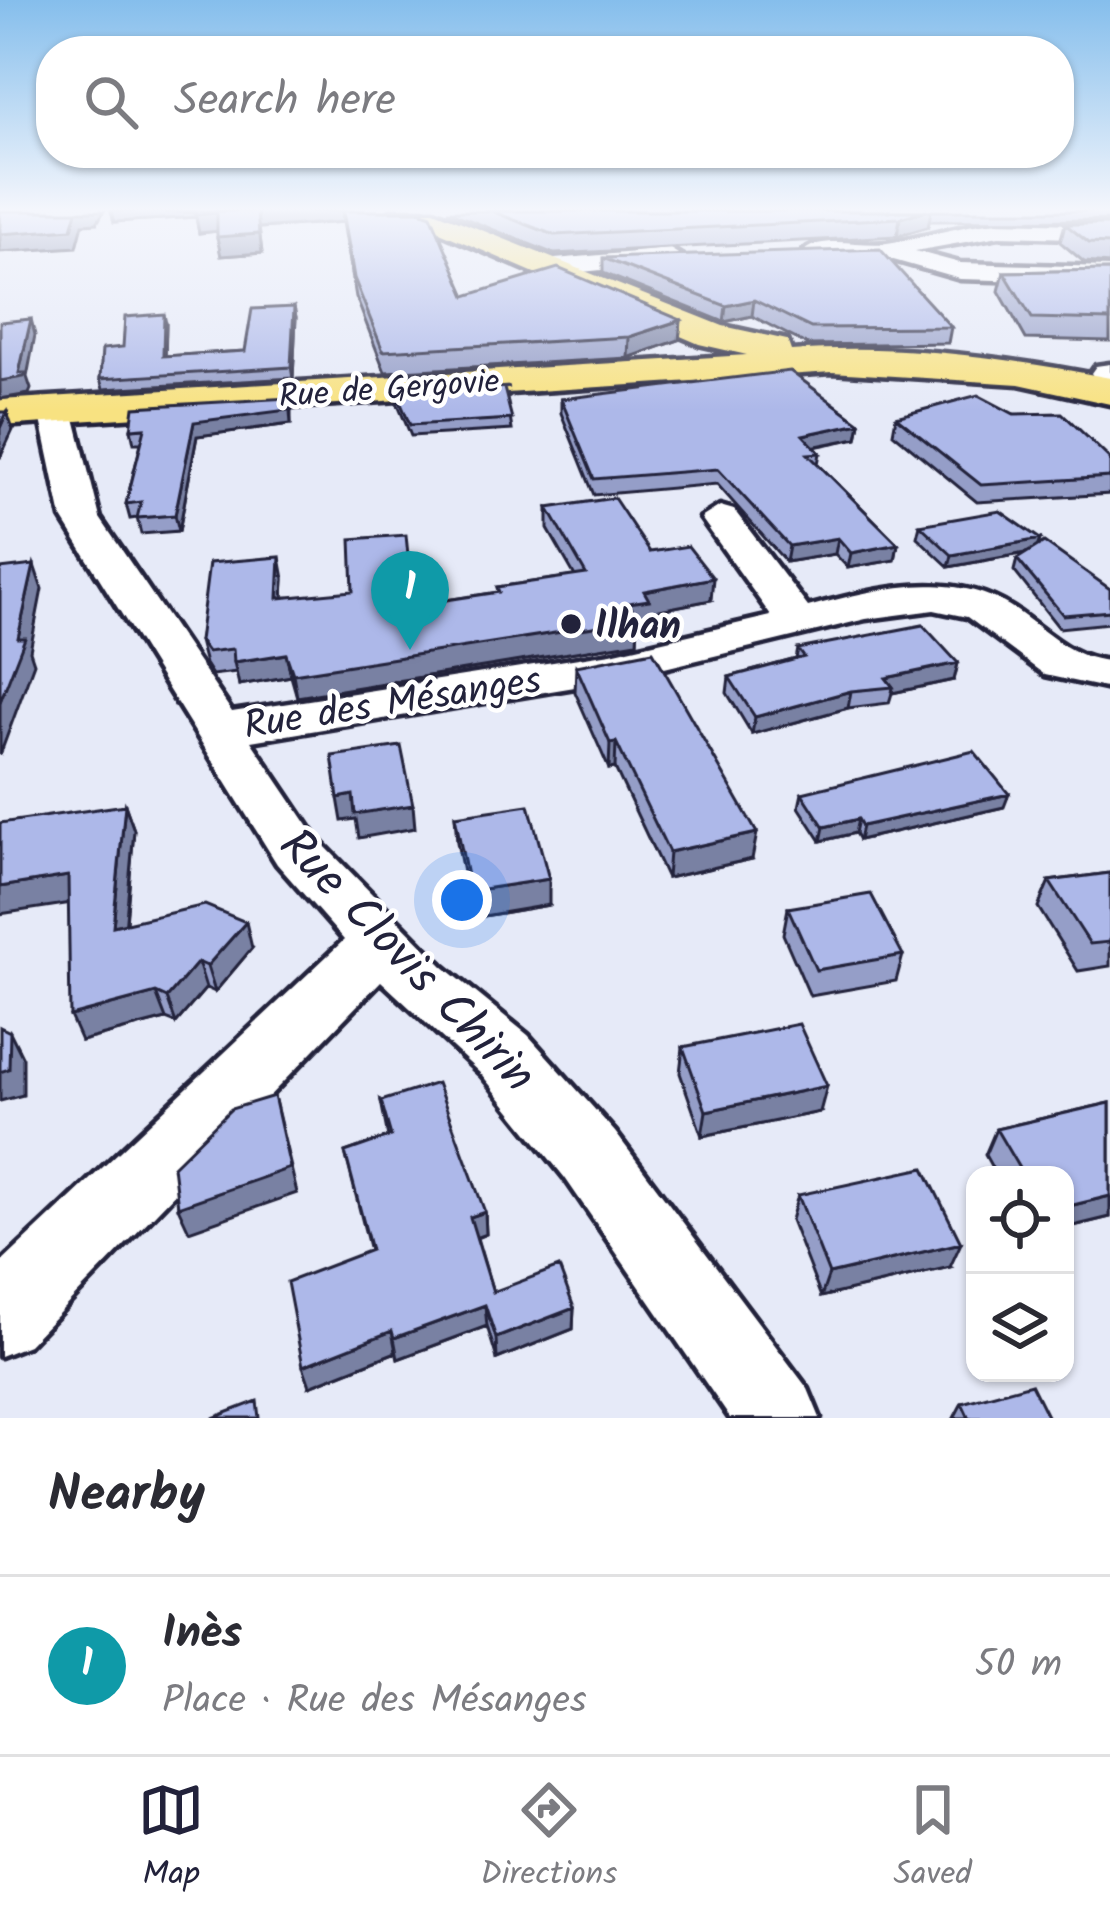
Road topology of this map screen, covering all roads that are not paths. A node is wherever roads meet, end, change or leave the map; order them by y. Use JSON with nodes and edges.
{"nodes":[{"id":1,"x":566,"y":277,"type":"edge"},
{"id":2,"x":760,"y":360,"type":"junction"},
{"id":3,"x":1109,"y":378,"type":"edge"},
{"id":4,"x":28,"y":411,"type":"edge"},
{"id":5,"x":720,"y":518,"type":"dead end"},
{"id":6,"x":797,"y":621,"type":"junction"},
{"id":7,"x":1110,"y":675,"type":"edge"},
{"id":8,"x":217,"y":730,"type":"junction"},
{"id":9,"x":380,"y":942,"type":"junction"},
{"id":10,"x":0,"y":1317,"type":"edge"},
{"id":11,"x":779,"y":1418,"type":"edge"}],
"edges":[{"from":1,"to":2,"type":"main road"},
{"from":2,"to":3,"type":"main road","name":"Rue de Gergovie"},
{"from":2,"to":4,"type":"main road","name":"Rue de Gergovie"},
{"from":4,"to":8,"type":"street","name":"Rue Clovis Chirin"},
{"from":5,"to":6,"type":"street"},
{"from":6,"to":7,"type":"street","name":"Rue des Mésanges"},
{"from":6,"to":8,"type":"street","name":"Rue des Mésanges"},
{"from":8,"to":9,"type":"street","name":"Rue Clovis Chirin"},
{"from":9,"to":10,"type":"street"},
{"from":9,"to":11,"type":"street","name":"Rue Clovis Chirin"}]}
